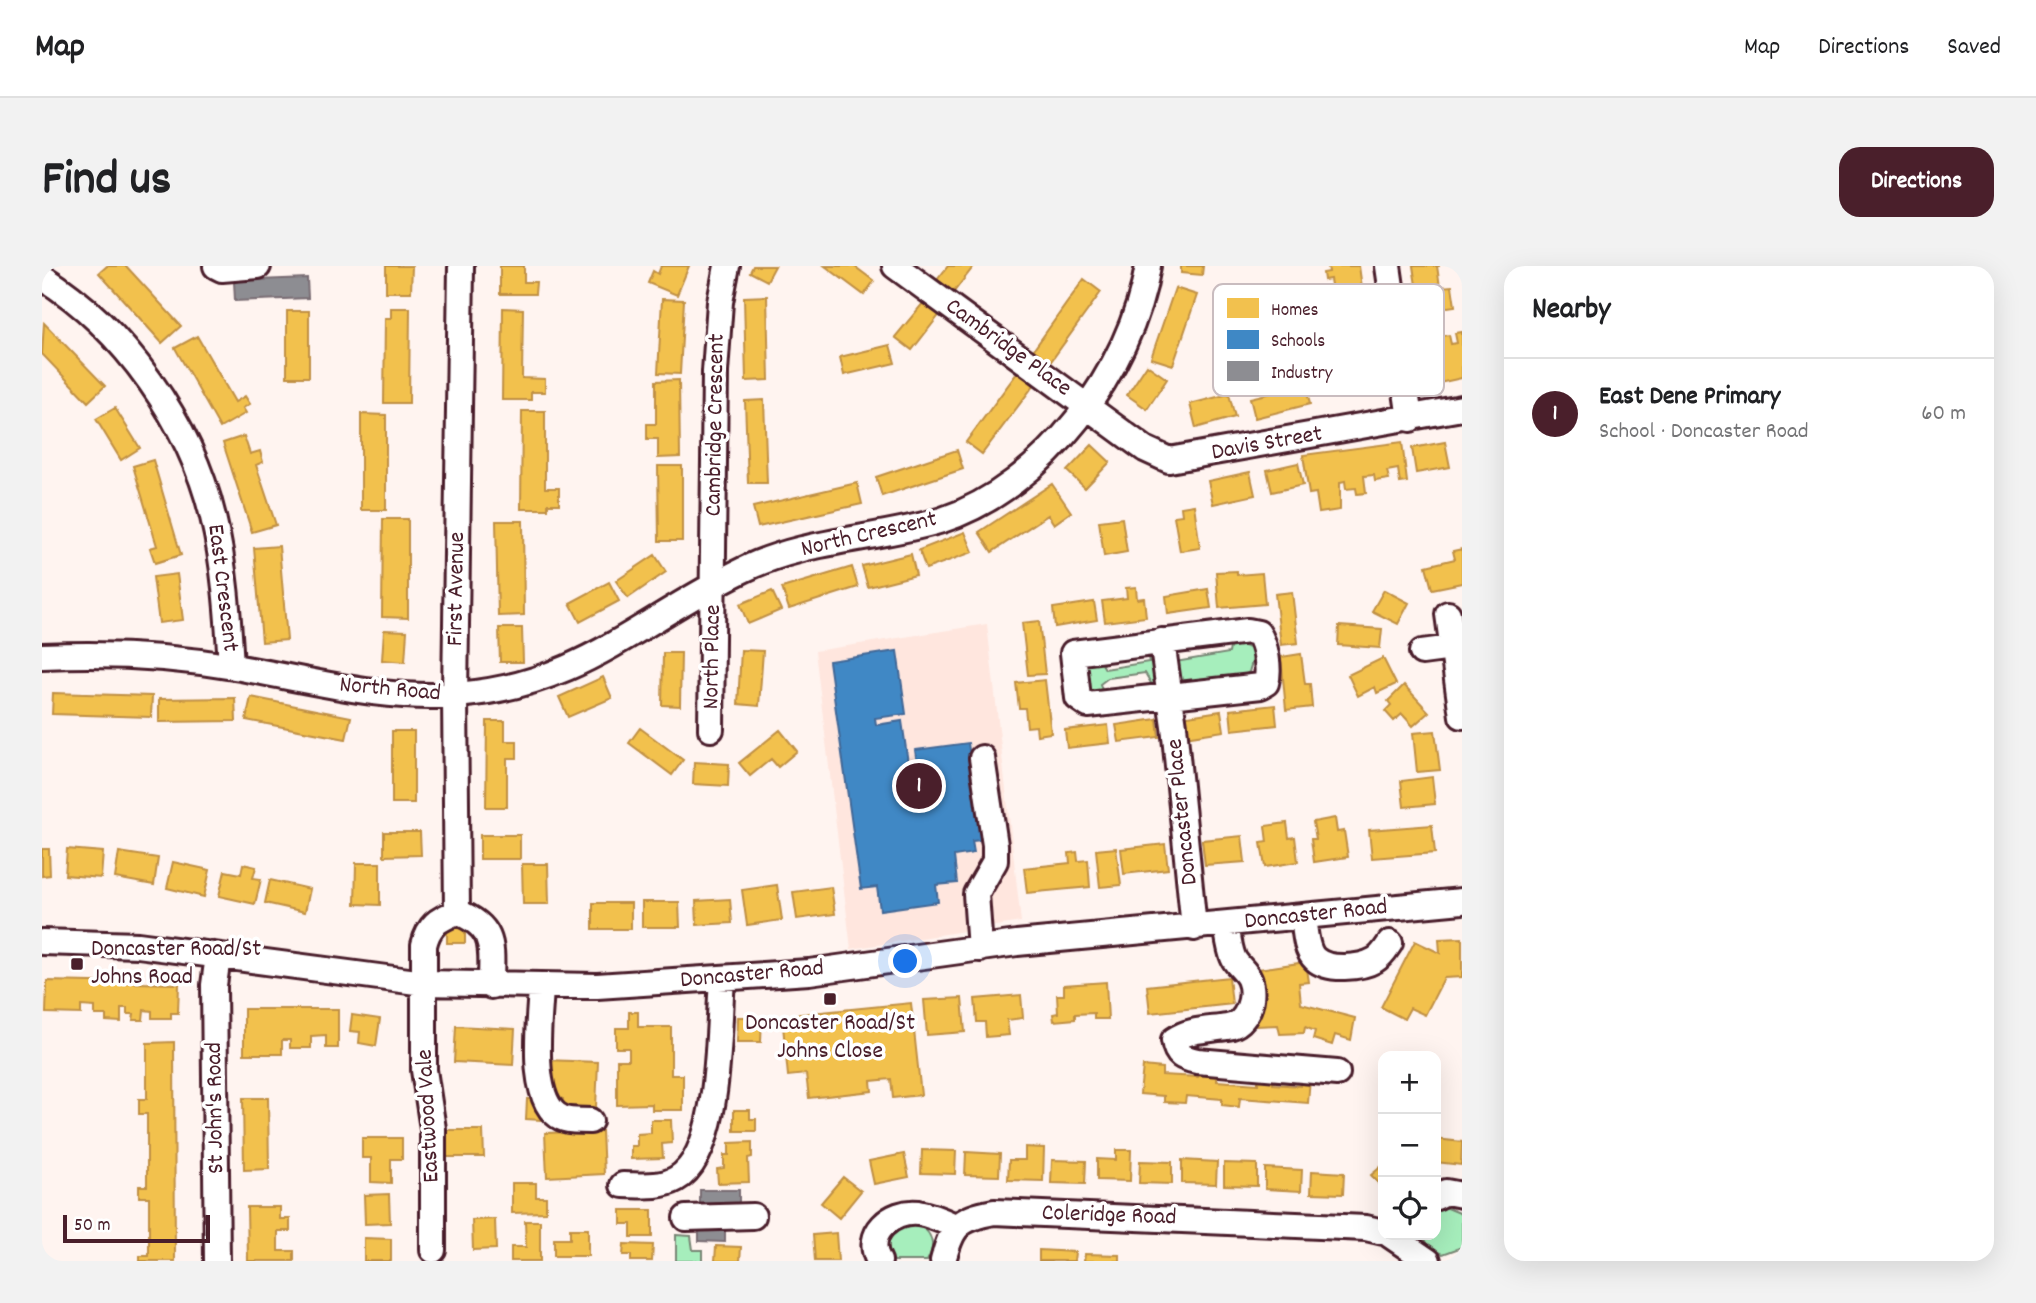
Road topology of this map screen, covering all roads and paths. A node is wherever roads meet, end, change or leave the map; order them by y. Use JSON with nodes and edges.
{"nodes":[{"id":1,"x":216,"y":266,"type":"edge"},
{"id":2,"x":258,"y":266,"type":"edge"},
{"id":3,"x":461,"y":266,"type":"edge"},
{"id":4,"x":727,"y":266,"type":"edge"},
{"id":5,"x":895,"y":266,"type":"edge"},
{"id":6,"x":1148,"y":266,"type":"edge"},
{"id":7,"x":1388,"y":266,"type":"edge"},
{"id":8,"x":42,"y":277,"type":"edge"},
{"id":9,"x":1391,"y":284,"type":"edge"},
{"id":10,"x":1407,"y":396,"type":"edge"},
{"id":11,"x":1088,"y":405,"type":"junction"},
{"id":12,"x":1462,"y":408,"type":"edge"},
{"id":13,"x":1410,"y":419,"type":"junction"},
{"id":14,"x":714,"y":585,"type":"junction"},
{"id":15,"x":1448,"y":614,"type":"dead end"},
{"id":16,"x":1161,"y":641,"type":"junction"},
{"id":17,"x":1452,"y":648,"type":"junction"},
{"id":18,"x":1422,"y":652,"type":"dead end"},
{"id":19,"x":42,"y":656,"type":"edge"},
{"id":20,"x":231,"y":666,"type":"junction"},
{"id":21,"x":455,"y":696,"type":"junction"},
{"id":22,"x":1170,"y":697,"type":"junction"},
{"id":23,"x":1462,"y":716,"type":"edge"},
{"id":24,"x":711,"y":729,"type":"dead end"},
{"id":25,"x":982,"y":758,"type":"dead end"},
{"id":26,"x":1462,"y":901,"type":"edge"},
{"id":27,"x":457,"y":912,"type":"junction"},
{"id":28,"x":1303,"y":916,"type":"junction"},
{"id":29,"x":1226,"y":924,"type":"junction"},
{"id":30,"x":1194,"y":928,"type":"junction"},
{"id":31,"x":42,"y":942,"type":"edge"},
{"id":32,"x":1390,"y":943,"type":"dead end"},
{"id":33,"x":980,"y":949,"type":"junction"},
{"id":34,"x":218,"y":956,"type":"junction"},
{"id":35,"x":722,"y":979,"type":"junction"},
{"id":36,"x":424,"y":983,"type":"junction"},
{"id":37,"x":491,"y":986,"type":"junction"},
{"id":38,"x":541,"y":987,"type":"junction"},
{"id":39,"x":1337,"y":1073,"type":"dead end"},
{"id":40,"x":590,"y":1121,"type":"dead end"},
{"id":41,"x":674,"y":1181,"type":"junction"},
{"id":42,"x":623,"y":1185,"type":"dead end"},
{"id":43,"x":1441,"y":1194,"type":"edge"},
{"id":44,"x":1462,"y":1195,"type":"edge"},
{"id":45,"x":753,"y":1216,"type":"dead end"},
{"id":46,"x":956,"y":1226,"type":"junction"},
{"id":47,"x":1378,"y":1230,"type":"edge"},
{"id":48,"x":1401,"y":1240,"type":"edge"},
{"id":49,"x":433,"y":1250,"type":"dead end"},
{"id":50,"x":217,"y":1261,"type":"edge"},
{"id":51,"x":879,"y":1261,"type":"edge"},
{"id":52,"x":943,"y":1261,"type":"edge"},
{"id":53,"x":1428,"y":1261,"type":"edge"}],
"edges":[{"from":1,"to":2,"type":"street"},
{"from":3,"to":21,"type":"street","name":"First Avenue"},
{"from":4,"to":14,"type":"street","name":"Cambridge Crescent"},
{"from":5,"to":11,"type":"street","name":"Cambridge Place"},
{"from":6,"to":11,"type":"street","name":"North Crescent"},
{"from":7,"to":9,"type":"street"},
{"from":8,"to":20,"type":"street","name":"East Crescent"},
{"from":10,"to":13,"type":"street"},
{"from":11,"to":13,"type":"street","name":"Davis Street"},
{"from":11,"to":14,"type":"street","name":"North Crescent"},
{"from":12,"to":13,"type":"street","name":"Davis Street"},
{"from":14,"to":21,"type":"street","name":"North Road"},
{"from":14,"to":24,"type":"street","name":"North Place"},
{"from":15,"to":17,"type":"street"},
{"from":16,"to":22,"type":"street","name":"Doncaster Place"},
{"from":16,"to":22,"type":"street"},
{"from":16,"to":22,"type":"street"},
{"from":17,"to":18,"type":"street"},
{"from":17,"to":23,"type":"street"},
{"from":19,"to":20,"type":"street","name":"North Road"},
{"from":20,"to":21,"type":"street","name":"North Road"},
{"from":21,"to":27,"type":"street","name":"First Avenue"},
{"from":22,"to":30,"type":"street","name":"Doncaster Place"},
{"from":25,"to":33,"type":"street"},
{"from":26,"to":28,"type":"street","name":"Doncaster Road"},
{"from":27,"to":36,"type":"street"},
{"from":27,"to":37,"type":"street"},
{"from":28,"to":29,"type":"street","name":"Doncaster Road"},
{"from":28,"to":32,"type":"street"},
{"from":29,"to":30,"type":"street","name":"Doncaster Road"},
{"from":29,"to":39,"type":"street"},
{"from":30,"to":33,"type":"street","name":"Doncaster Road"},
{"from":31,"to":34,"type":"street","name":"Doncaster Road"},
{"from":33,"to":35,"type":"street","name":"Doncaster Road"},
{"from":34,"to":36,"type":"street","name":"Doncaster Road"},
{"from":34,"to":50,"type":"street","name":"St John's Road"},
{"from":35,"to":38,"type":"street","name":"Doncaster Road"},
{"from":35,"to":41,"type":"street"},
{"from":36,"to":37,"type":"street","name":"Doncaster Road"},
{"from":36,"to":49,"type":"street","name":"Eastwood Vale"},
{"from":37,"to":38,"type":"street","name":"Doncaster Road"},
{"from":38,"to":40,"type":"street"},
{"from":41,"to":42,"type":"street"},
{"from":41,"to":45,"type":"street"},
{"from":43,"to":44,"type":"street"},
{"from":46,"to":47,"type":"street","name":"Coleridge Road"},
{"from":46,"to":51,"type":"street"},
{"from":46,"to":52,"type":"street"},
{"from":48,"to":53,"type":"street","name":"Coleridge Road"}]}
